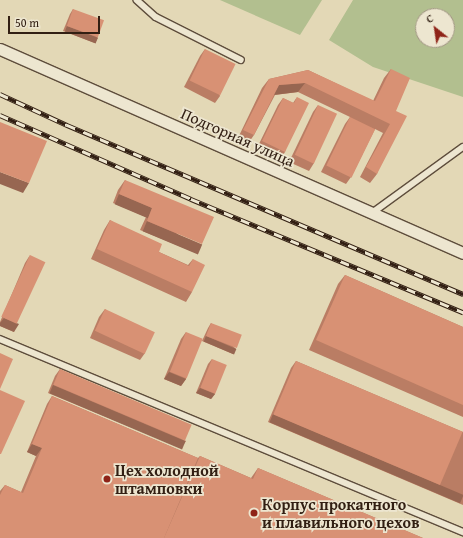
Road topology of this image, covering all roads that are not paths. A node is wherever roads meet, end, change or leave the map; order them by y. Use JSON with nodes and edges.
{"nodes":[{"id":1,"x":137,"y":0,"type":"edge"},
{"id":2,"x":0,"y":49,"type":"edge"},
{"id":3,"x":241,"y":60,"type":"dead end"},
{"id":4,"x":463,"y":147,"type":"edge"},
{"id":5,"x":371,"y":213,"type":"junction"},
{"id":6,"x":463,"y":253,"type":"edge"},
{"id":7,"x":0,"y":339,"type":"edge"},
{"id":8,"x":463,"y":532,"type":"edge"}],
"edges":[{"from":1,"to":3,"type":"lane"},
{"from":2,"to":5,"type":"street","name":"Подгорная улица"},
{"from":4,"to":5,"type":"lane"},
{"from":5,"to":6,"type":"street","name":"Подгорная улица"},
{"from":7,"to":8,"type":"lane"}]}
